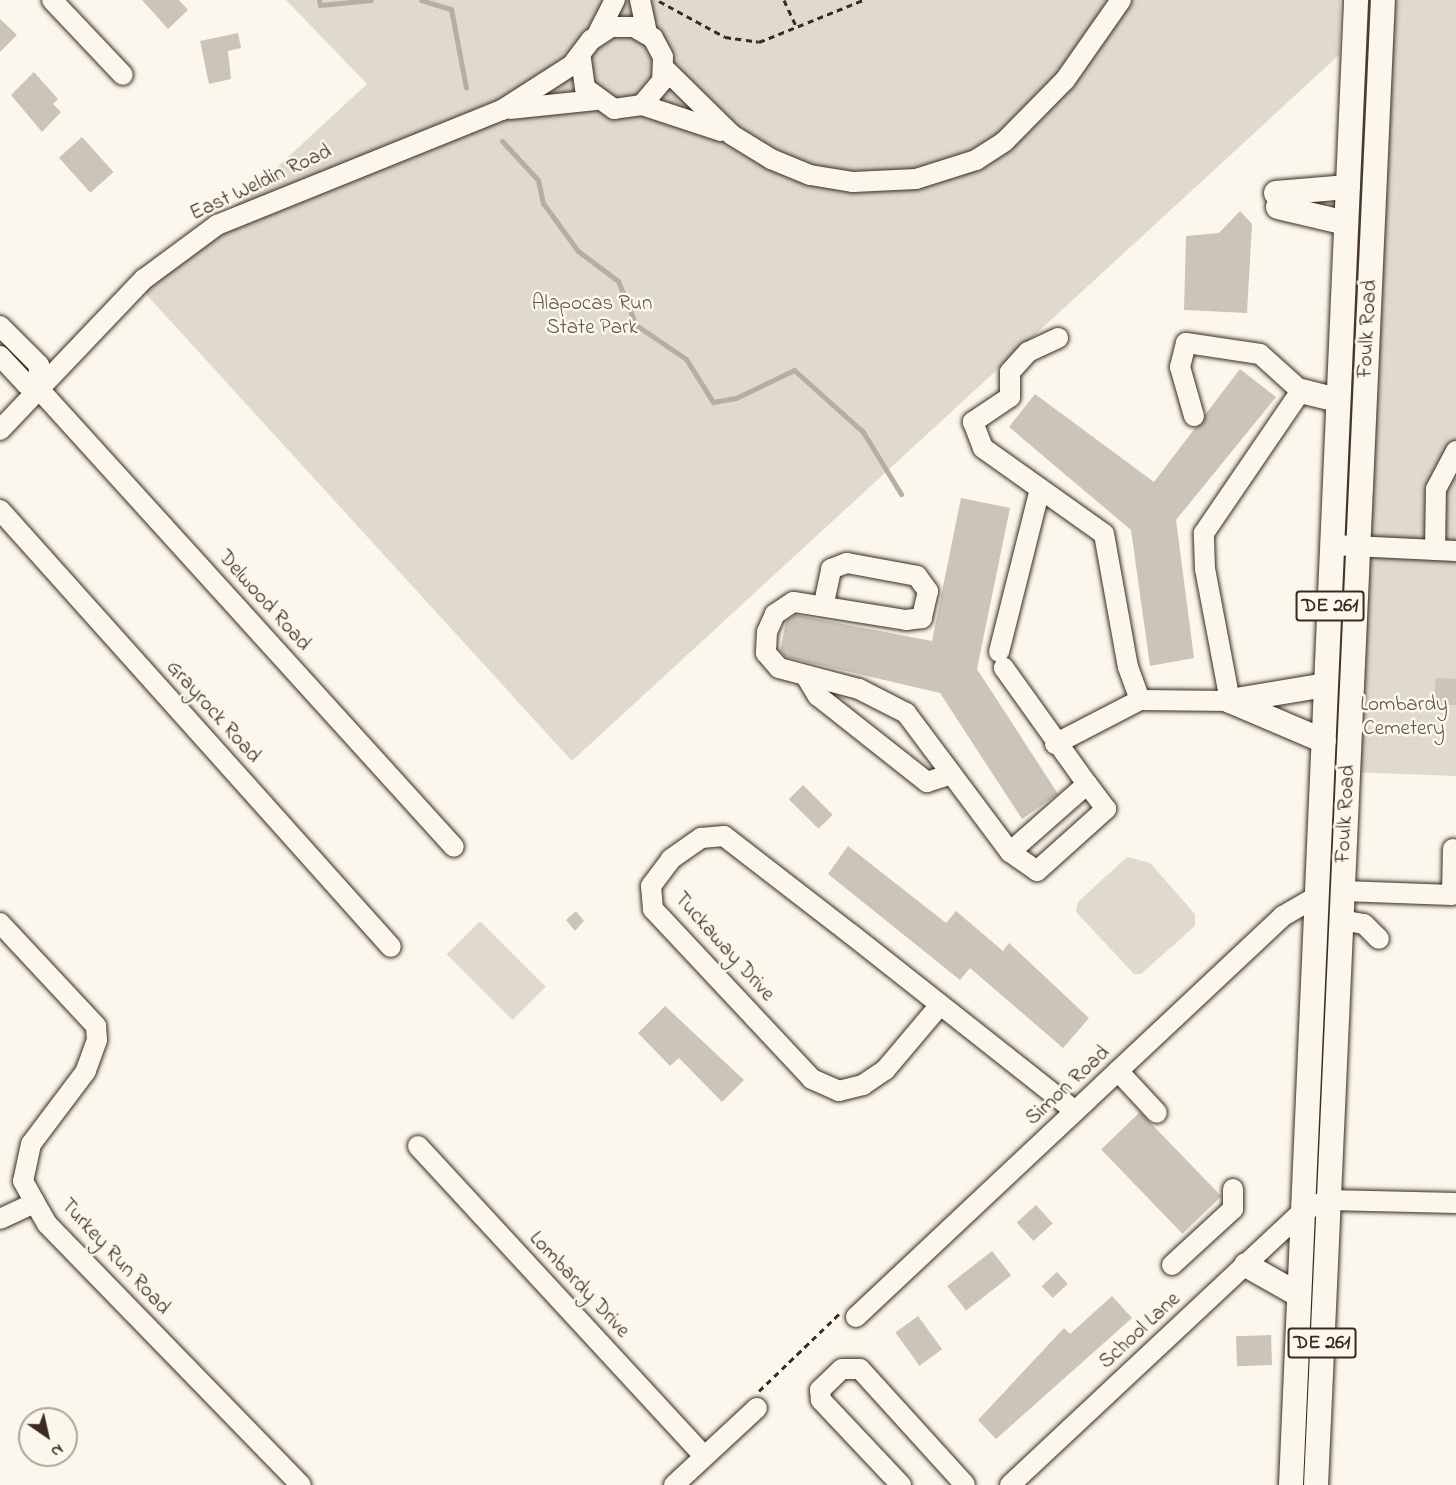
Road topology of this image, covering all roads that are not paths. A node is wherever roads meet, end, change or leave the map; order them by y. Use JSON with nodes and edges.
{"nodes":[{"id":1,"x":52,"y":0,"type":"edge"},
{"id":2,"x":615,"y":0,"type":"edge"},
{"id":3,"x":640,"y":0,"type":"edge"},
{"id":4,"x":1121,"y":0,"type":"edge"},
{"id":5,"x":1356,"y":0,"type":"edge"},
{"id":6,"x":1383,"y":0,"type":"edge"},
{"id":7,"x":598,"y":33,"type":"junction"},
{"id":8,"x":647,"y":33,"type":"junction"},
{"id":9,"x":581,"y":58,"type":"junction"},
{"id":10,"x":664,"y":68,"type":"junction"},
{"id":11,"x":123,"y":75,"type":"dead end"},
{"id":12,"x":596,"y":100,"type":"junction"},
{"id":13,"x":642,"y":105,"type":"junction"},
{"id":14,"x":502,"y":110,"type":"junction"},
{"id":15,"x":732,"y":135,"type":"junction"},
{"id":16,"x":1348,"y":187,"type":"junction"},
{"id":17,"x":1346,"y":223,"type":"junction"},
{"id":18,"x":0,"y":326,"type":"edge"},
{"id":19,"x":1059,"y":338,"type":"dead end"},
{"id":20,"x":0,"y":356,"type":"edge"},
{"id":21,"x":38,"y":388,"type":"junction"},
{"id":22,"x":1301,"y":391,"type":"junction"},
{"id":23,"x":1338,"y":400,"type":"junction"},
{"id":24,"x":1194,"y":416,"type":"dead end"},
{"id":25,"x":0,"y":430,"type":"edge"},
{"id":26,"x":1456,"y":451,"type":"edge"},
{"id":27,"x":1040,"y":489,"type":"junction"},
{"id":28,"x":0,"y":510,"type":"edge"},
{"id":29,"x":1333,"y":545,"type":"junction"},
{"id":30,"x":1358,"y":545,"type":"junction"},
{"id":31,"x":1436,"y":550,"type":"junction"},
{"id":32,"x":1456,"y":551,"type":"edge"},
{"id":33,"x":824,"y":603,"type":"junction"},
{"id":34,"x":807,"y":678,"type":"junction"},
{"id":35,"x":1326,"y":685,"type":"junction"},
{"id":36,"x":1140,"y":700,"type":"junction"},
{"id":37,"x":1230,"y":701,"type":"junction"},
{"id":38,"x":1323,"y":741,"type":"junction"},
{"id":39,"x":1055,"y":744,"type":"junction"},
{"id":40,"x":952,"y":774,"type":"junction"},
{"id":41,"x":1087,"y":784,"type":"junction"},
{"id":42,"x":454,"y":846,"type":"dead end"},
{"id":43,"x":1453,"y":849,"type":"dead end"},
{"id":44,"x":1010,"y":852,"type":"junction"},
{"id":45,"x":1343,"y":891,"type":"junction"},
{"id":46,"x":1317,"y":896,"type":"junction"},
{"id":47,"x":1341,"y":920,"type":"junction"},
{"id":48,"x":0,"y":922,"type":"edge"},
{"id":49,"x":1379,"y":939,"type":"dead end"},
{"id":50,"x":391,"y":947,"type":"dead end"},
{"id":51,"x":940,"y":1005,"type":"junction"},
{"id":52,"x":1118,"y":1071,"type":"junction"},
{"id":53,"x":1075,"y":1111,"type":"junction"},
{"id":54,"x":1157,"y":1113,"type":"dead end"},
{"id":55,"x":418,"y":1146,"type":"dead end"},
{"id":56,"x":1233,"y":1189,"type":"dead end"},
{"id":57,"x":1328,"y":1200,"type":"junction"},
{"id":58,"x":35,"y":1203,"type":"junction"},
{"id":59,"x":1456,"y":1203,"type":"edge"},
{"id":60,"x":1303,"y":1211,"type":"junction"},
{"id":61,"x":0,"y":1219,"type":"edge"},
{"id":62,"x":1172,"y":1265,"type":"dead end"},
{"id":63,"x":1246,"y":1265,"type":"junction"},
{"id":64,"x":1299,"y":1295,"type":"junction"},
{"id":65,"x":852,"y":1311,"type":"road end"},
{"id":66,"x":757,"y":1408,"type":"road end"},
{"id":67,"x":704,"y":1456,"type":"junction"},
{"id":68,"x":294,"y":1483,"type":"edge"},
{"id":69,"x":674,"y":1485,"type":"edge"},
{"id":70,"x":901,"y":1485,"type":"edge"},
{"id":71,"x":965,"y":1485,"type":"edge"},
{"id":72,"x":1010,"y":1485,"type":"edge"},
{"id":73,"x":1291,"y":1485,"type":"edge"},
{"id":74,"x":1316,"y":1485,"type":"edge"}],
"edges":[{"from":1,"to":11,"type":"street"},
{"from":2,"to":7,"type":"street"},
{"from":3,"to":8,"type":"street"},
{"from":4,"to":15,"type":"street"},
{"from":5,"to":16,"type":"main road","name":"Foulk Road","number":"DE 261"},
{"from":6,"to":30,"type":"main road","name":"Foulk Road","number":"DE 261"},
{"from":7,"to":8,"type":"street"},
{"from":7,"to":9,"type":"street"},
{"from":8,"to":10,"type":"street"},
{"from":9,"to":12,"type":"street"},
{"from":9,"to":14,"type":"street","name":"East Weldin Road"},
{"from":10,"to":13,"type":"street"},
{"from":10,"to":15,"type":"street"},
{"from":12,"to":13,"type":"street"},
{"from":12,"to":14,"type":"street","name":"East Weldin Road"},
{"from":13,"to":15,"type":"street"},
{"from":14,"to":21,"type":"street","name":"East Weldin Road"},
{"from":16,"to":17,"type":"main road","name":"Foulk Road","number":"DE 261"},
{"from":16,"to":17,"type":"main road"},
{"from":17,"to":23,"type":"main road","name":"Foulk Road","number":"DE 261"},
{"from":18,"to":21,"type":"street"},
{"from":19,"to":27,"type":"street"},
{"from":20,"to":21,"type":"street","name":"Delwood Road"},
{"from":21,"to":25,"type":"street","name":"East Weldin Road"},
{"from":21,"to":42,"type":"street","name":"Delwood Road"},
{"from":22,"to":23,"type":"main road"},
{"from":22,"to":24,"type":"street"},
{"from":22,"to":37,"type":"street"},
{"from":23,"to":29,"type":"main road","name":"Foulk Road","number":"DE 261"},
{"from":26,"to":31,"type":"street"},
{"from":27,"to":36,"type":"street"},
{"from":27,"to":39,"type":"street"},
{"from":28,"to":50,"type":"street","name":"Grayrock Road"},
{"from":29,"to":30,"type":"street"},
{"from":29,"to":35,"type":"main road","name":"Foulk Road","number":"DE 261"},
{"from":30,"to":31,"type":"street"},
{"from":30,"to":45,"type":"main road","name":"Foulk Road","number":"DE 261"},
{"from":31,"to":32,"type":"street"},
{"from":33,"to":33,"type":"street"},
{"from":33,"to":34,"type":"street"},
{"from":34,"to":40,"type":"street"},
{"from":34,"to":40,"type":"street"},
{"from":35,"to":37,"type":"main road"},
{"from":35,"to":38,"type":"main road","name":"Foulk Road","number":"DE 261"},
{"from":36,"to":37,"type":"street"},
{"from":36,"to":39,"type":"street"},
{"from":37,"to":38,"type":"main road"},
{"from":38,"to":46,"type":"main road","name":"Foulk Road","number":"DE 261"},
{"from":39,"to":41,"type":"street"},
{"from":40,"to":44,"type":"street"},
{"from":41,"to":44,"type":"street"},
{"from":41,"to":44,"type":"street"},
{"from":43,"to":45,"type":"street"},
{"from":45,"to":47,"type":"main road","name":"Foulk Road","number":"DE 261"},
{"from":46,"to":52,"type":"street","name":"Simon Road"},
{"from":46,"to":60,"type":"main road","name":"Foulk Road","number":"DE 261"},
{"from":47,"to":49,"type":"street"},
{"from":47,"to":57,"type":"main road","name":"Foulk Road","number":"DE 261"},
{"from":48,"to":58,"type":"street","name":"Turkey Run Road"},
{"from":51,"to":51,"type":"street","name":"Tuckaway Drive"},
{"from":51,"to":53,"type":"street","name":"Tuckaway Drive"},
{"from":52,"to":53,"type":"street","name":"Simon Road"},
{"from":52,"to":54,"type":"street"},
{"from":53,"to":65,"type":"street","name":"Simon Road"},
{"from":55,"to":67,"type":"street","name":"Lombardy Drive"},
{"from":56,"to":62,"type":"street"},
{"from":57,"to":59,"type":"street"},
{"from":57,"to":60,"type":"street","name":"School Lane"},
{"from":57,"to":74,"type":"main road","name":"Foulk Road","number":"DE 261"},
{"from":58,"to":61,"type":"street"},
{"from":58,"to":68,"type":"street","name":"Turkey Run Road"},
{"from":60,"to":63,"type":"street","name":"School Lane"},
{"from":60,"to":64,"type":"main road","name":"Foulk Road","number":"DE 261"},
{"from":63,"to":64,"type":"main road"},
{"from":63,"to":72,"type":"street","name":"School Lane"},
{"from":64,"to":73,"type":"main road","name":"Foulk Road","number":"DE 261"},
{"from":66,"to":67,"type":"street"},
{"from":67,"to":69,"type":"street"},
{"from":70,"to":71,"type":"street"}]}
